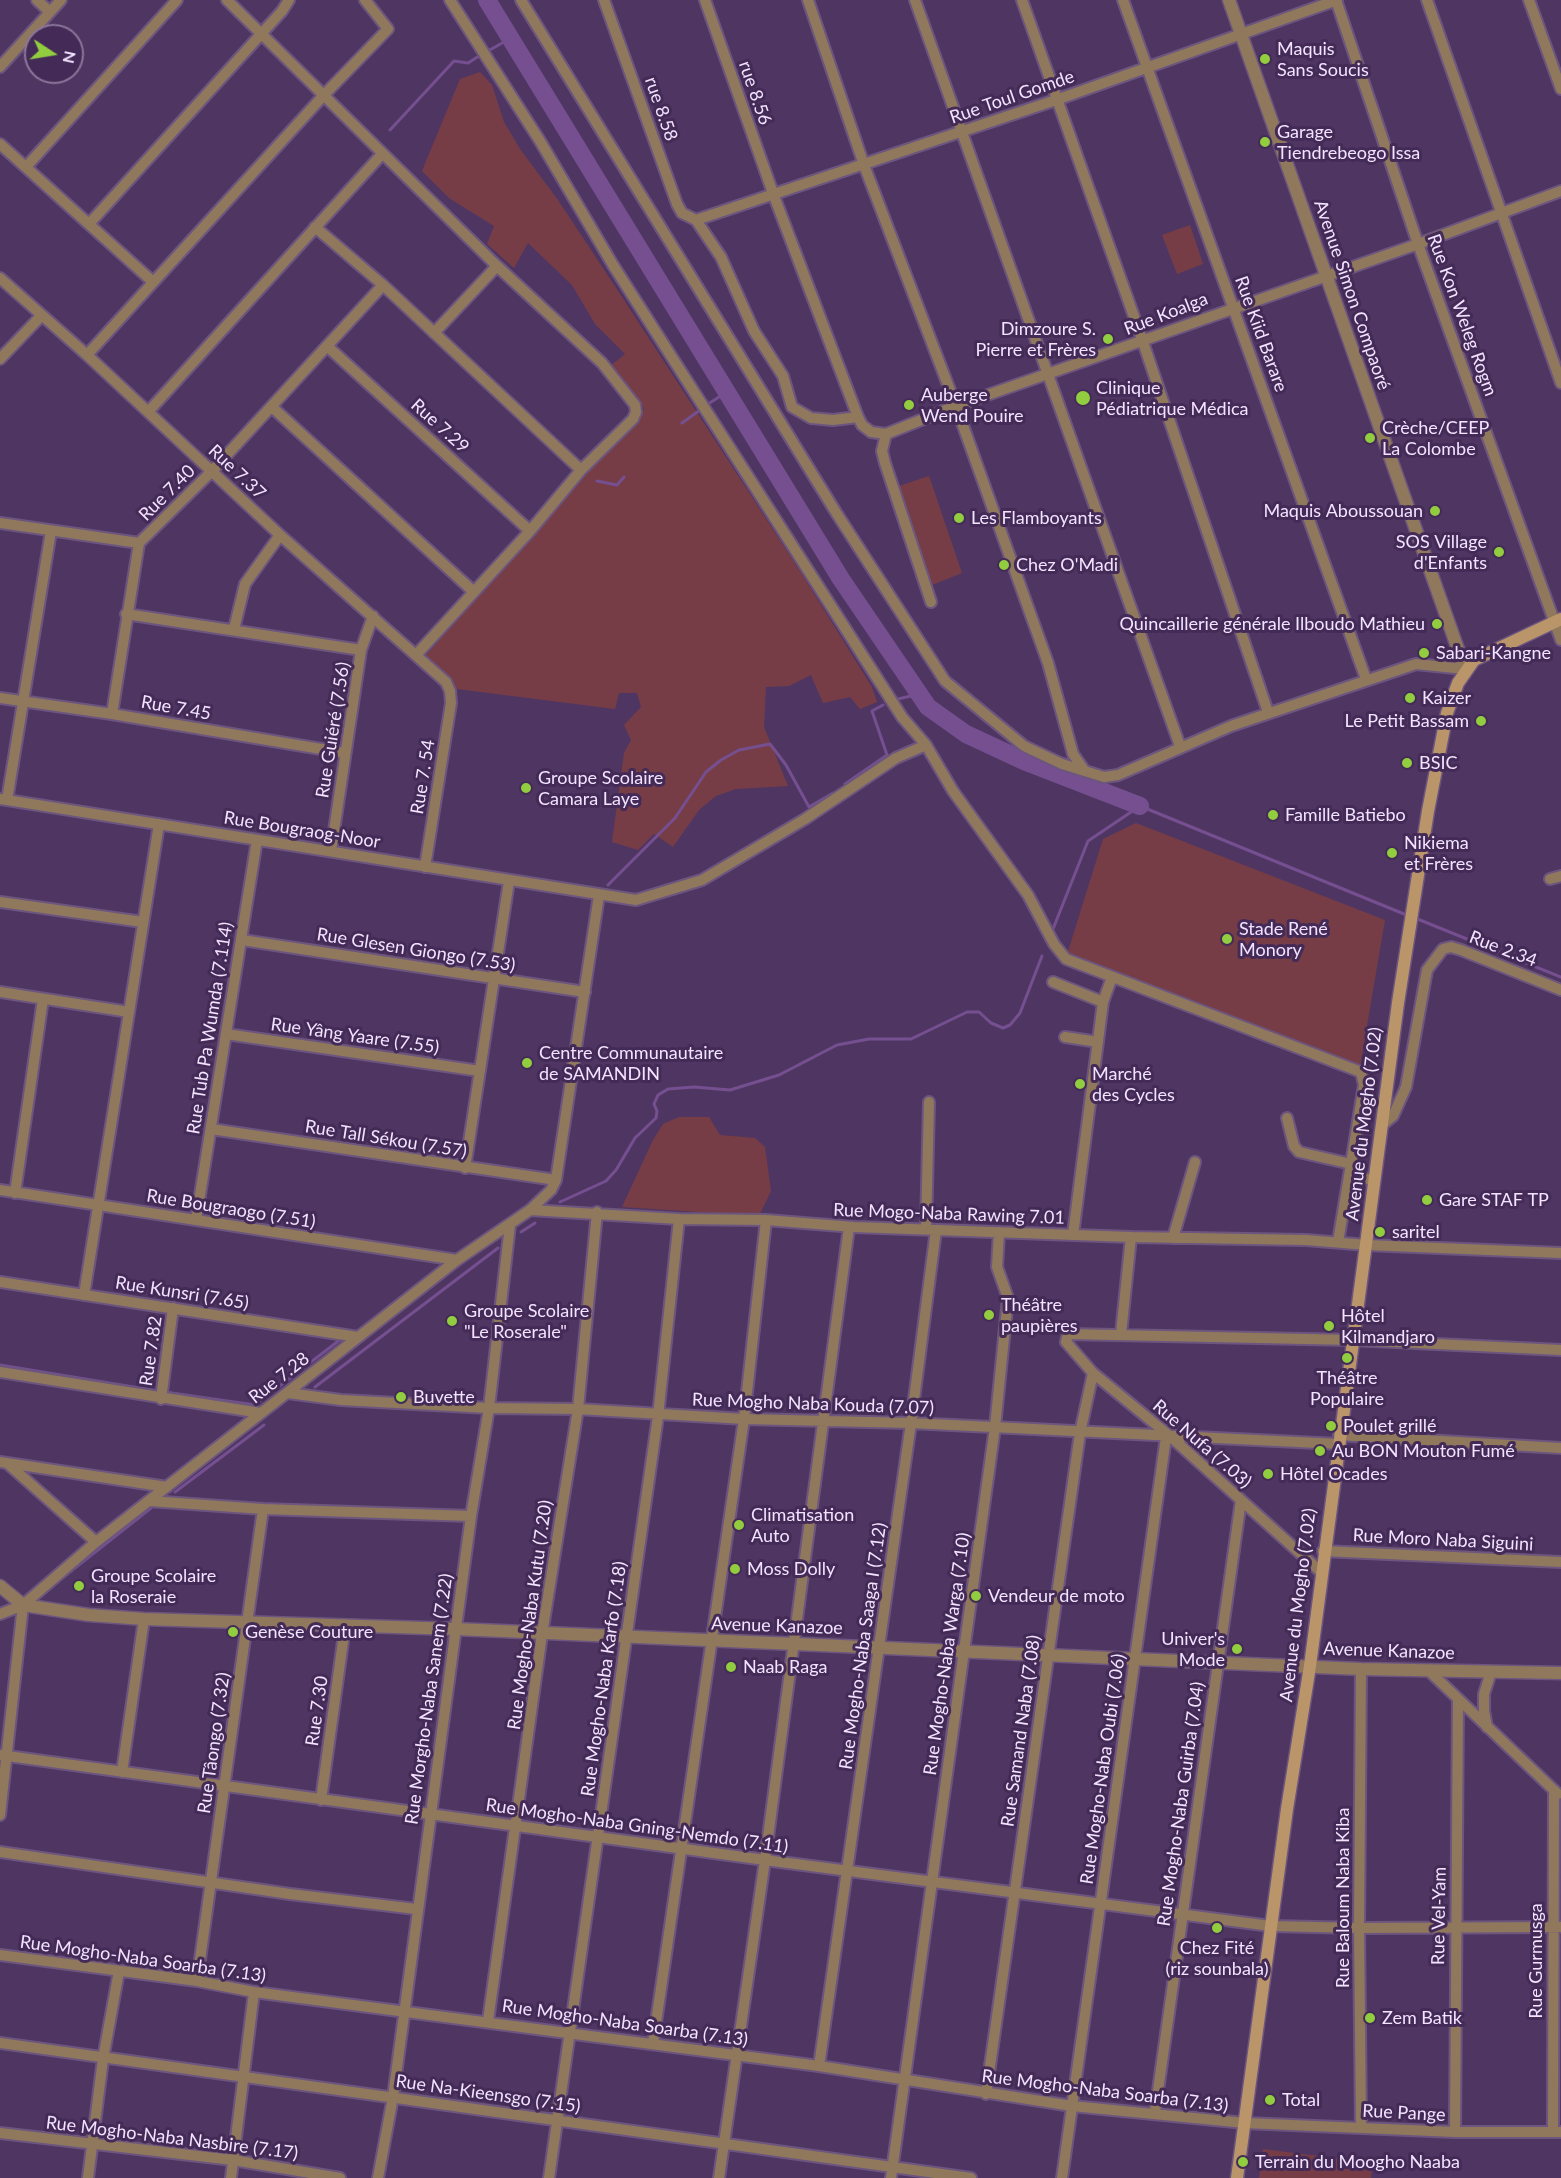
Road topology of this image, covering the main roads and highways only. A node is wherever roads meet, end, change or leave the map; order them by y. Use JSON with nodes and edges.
{"nodes":[{"id":1,"x":1558,"y":621,"type":"edge"},
{"id":2,"x":1237,"y":2178,"type":"edge"}],
"edges":[{"from":1,"to":2,"type":"main road","name":"Avenue du Mogho (7.02)"}]}
